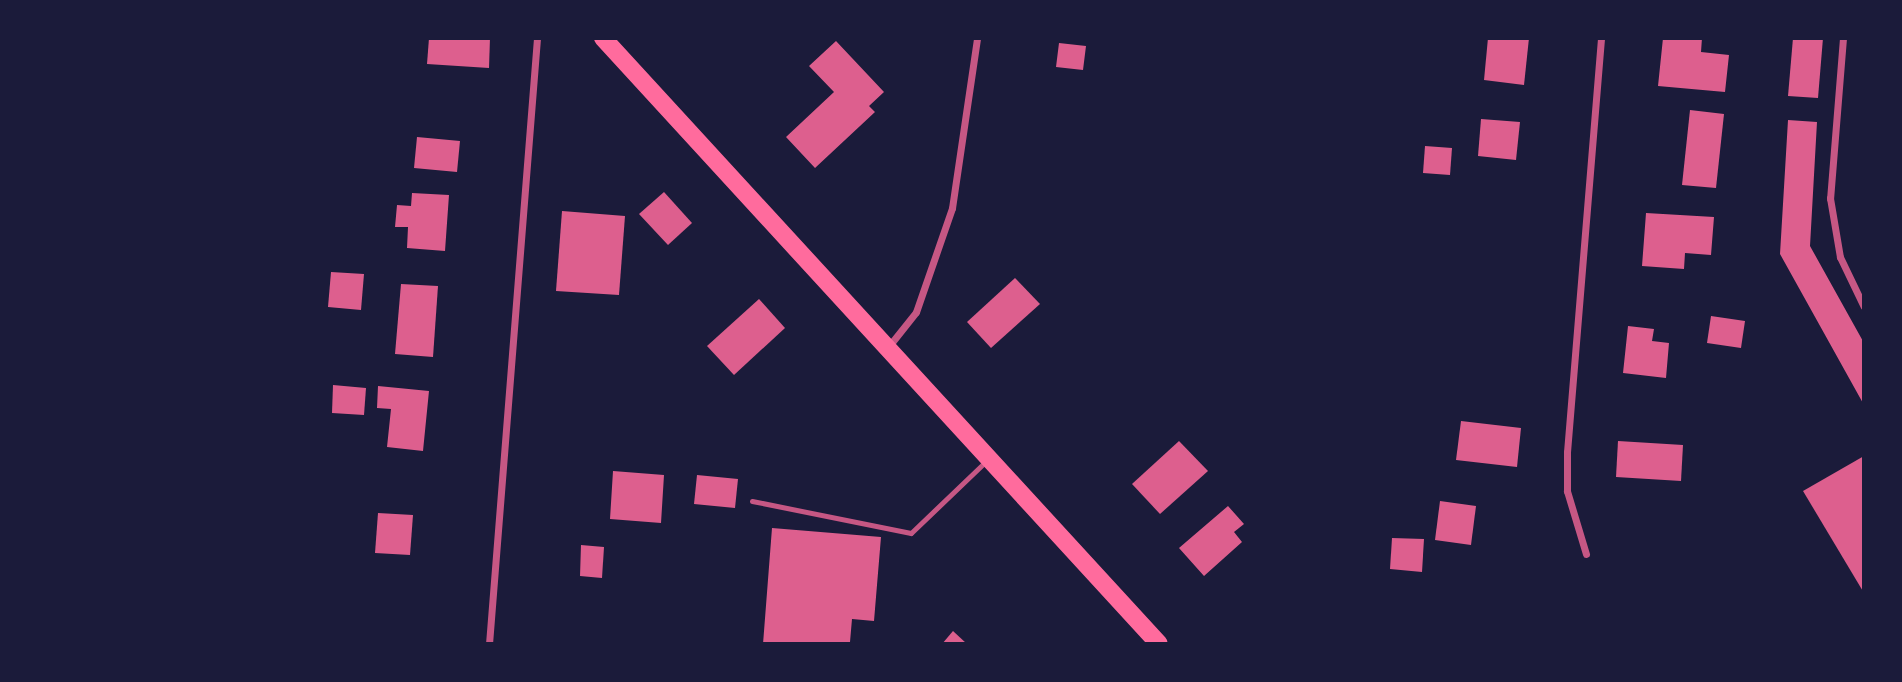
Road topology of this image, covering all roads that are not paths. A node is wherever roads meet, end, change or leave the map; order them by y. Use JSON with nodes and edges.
{"nodes":[{"id":1,"x":537,"y":38,"type":"edge"},
{"id":2,"x":603,"y":38,"type":"edge"},
{"id":3,"x":976,"y":38,"type":"edge"},
{"id":4,"x":1601,"y":38,"type":"edge"},
{"id":5,"x":1843,"y":38,"type":"edge"},
{"id":6,"x":1864,"y":307,"type":"edge"},
{"id":7,"x":889,"y":346,"type":"junction"},
{"id":8,"x":990,"y":457,"type":"junction"},
{"id":9,"x":752,"y":501,"type":"dead end"},
{"id":10,"x":1586,"y":554,"type":"dead end"},
{"id":11,"x":489,"y":643,"type":"edge"},
{"id":12,"x":1159,"y":643,"type":"edge"}],
"edges":[{"from":1,"to":11,"type":"street"},
{"from":2,"to":7,"type":"main road"},
{"from":3,"to":7,"type":"street"},
{"from":4,"to":10,"type":"street"},
{"from":5,"to":6,"type":"street"},
{"from":7,"to":8,"type":"main road"},
{"from":8,"to":9,"type":"lane"},
{"from":8,"to":12,"type":"main road"}]}
